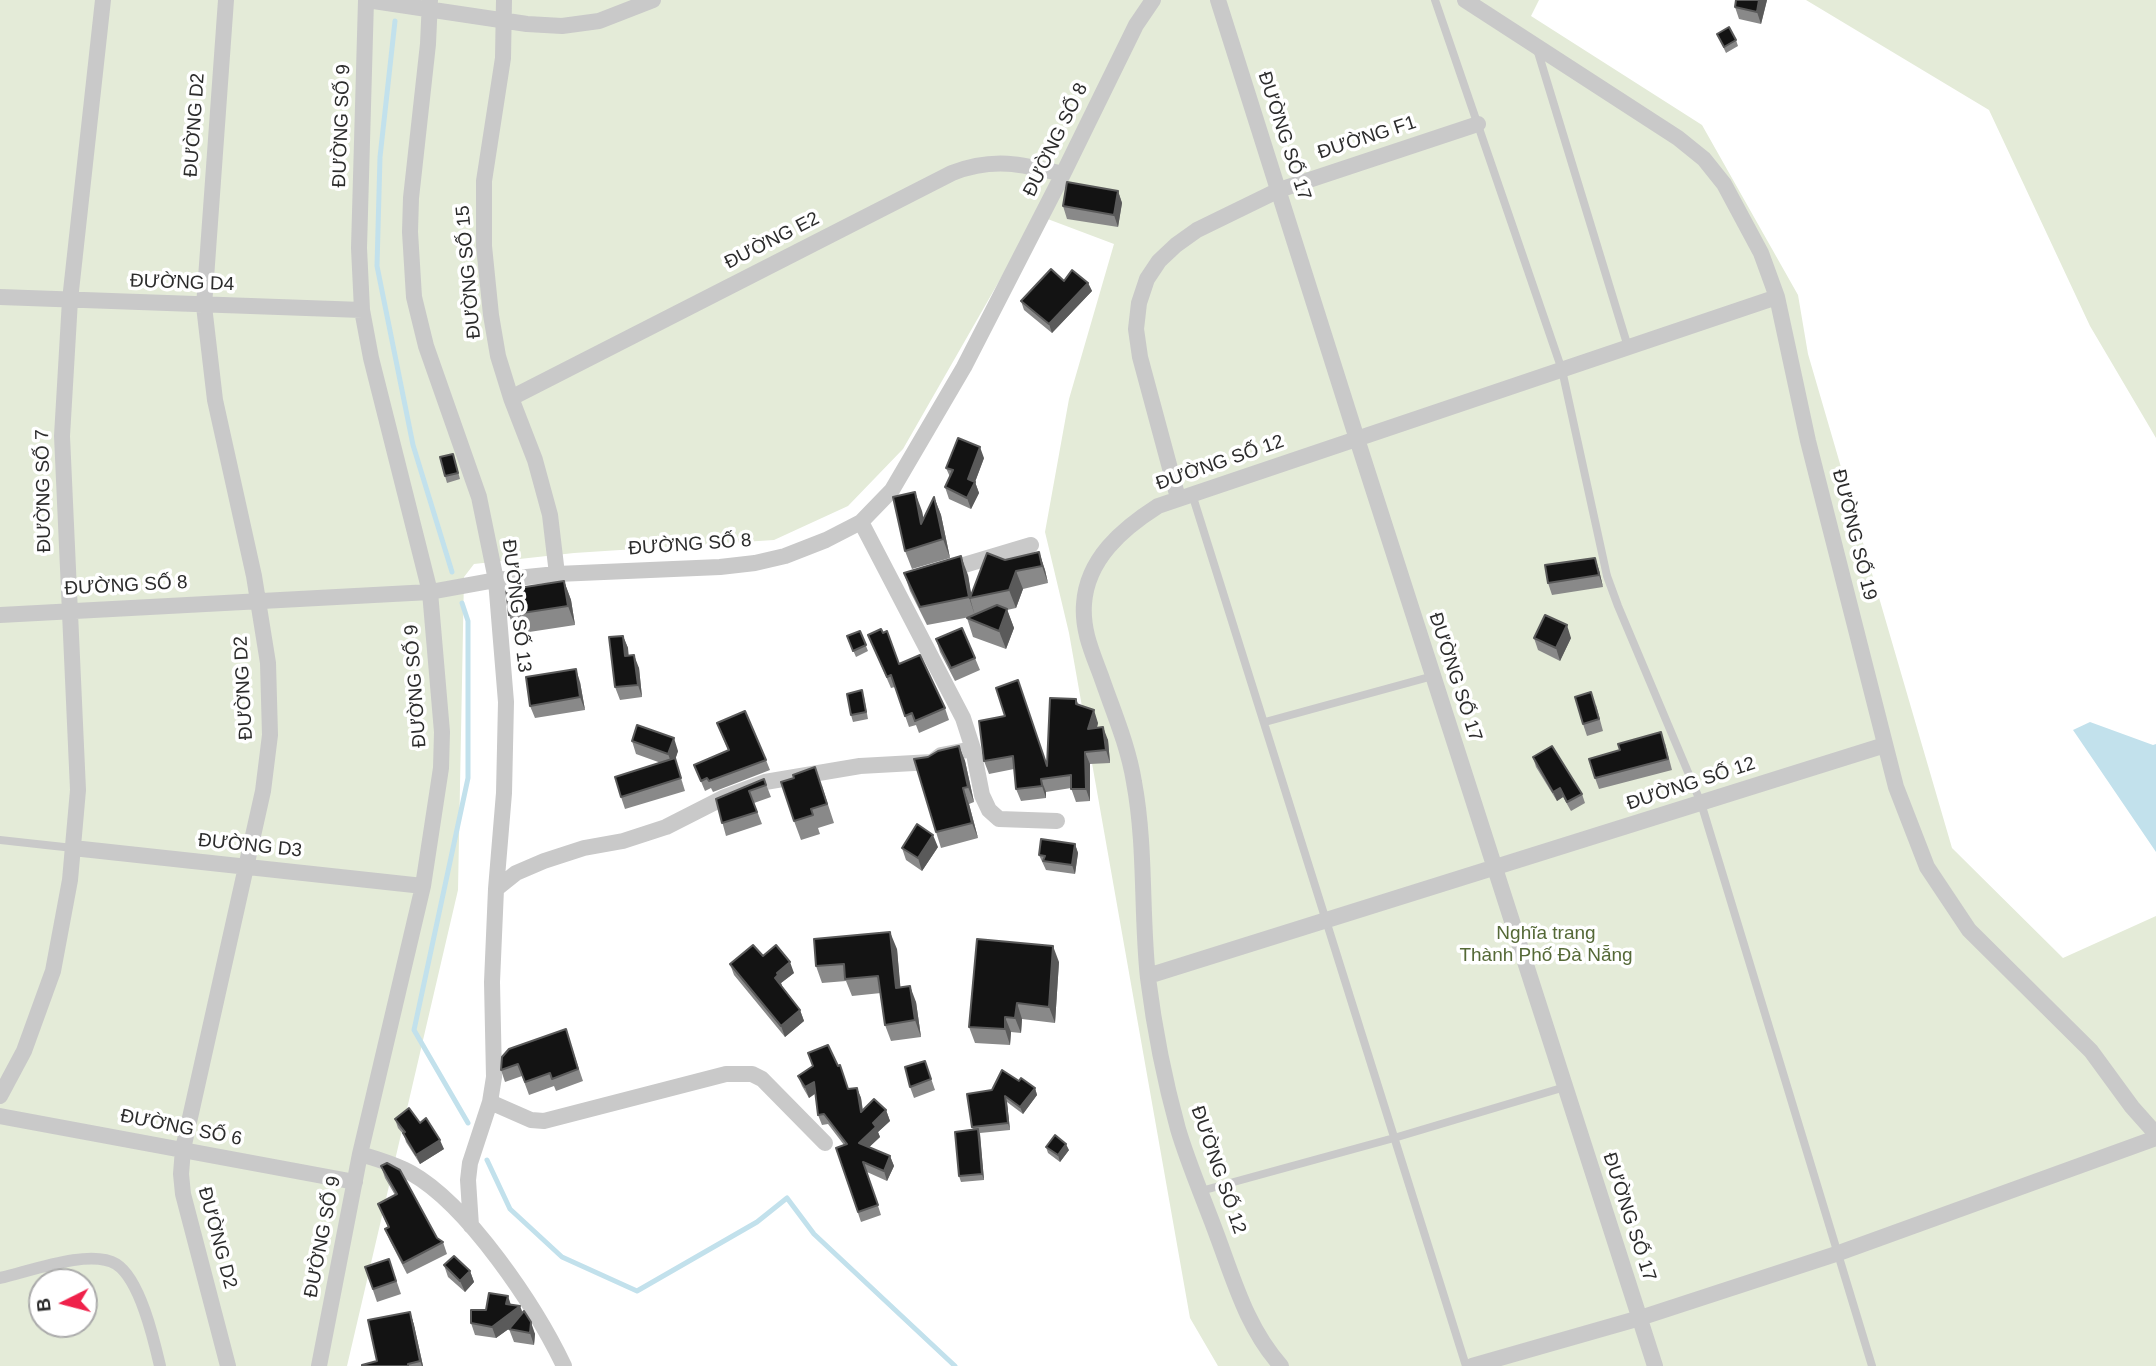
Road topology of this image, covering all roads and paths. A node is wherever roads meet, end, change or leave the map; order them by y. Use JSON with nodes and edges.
{"nodes":[{"id":1,"x":103,"y":0,"type":"edge"},
{"id":2,"x":226,"y":0,"type":"edge"},
{"id":3,"x":367,"y":0,"type":"edge"},
{"id":4,"x":504,"y":0,"type":"edge"},
{"id":5,"x":653,"y":0,"type":"edge"},
{"id":6,"x":1153,"y":0,"type":"edge"},
{"id":7,"x":1218,"y":0,"type":"edge"},
{"id":8,"x":1435,"y":0,"type":"edge"},
{"id":9,"x":1465,"y":0,"type":"edge"},
{"id":10,"x":430,"y":5,"type":"edge"},
{"id":11,"x":505,"y":20,"type":"junction"},
{"id":12,"x":1536,"y":46,"type":"junction"},
{"id":13,"x":1479,"y":124,"type":"junction"},
{"id":14,"x":1063,"y":174,"type":"junction"},
{"id":15,"x":1279,"y":190,"type":"junction"},
{"id":16,"x":1777,"y":297,"type":"junction"},
{"id":17,"x":0,"y":298,"type":"edge"},
{"id":18,"x":70,"y":300,"type":"junction"},
{"id":19,"x":204,"y":306,"type":"junction"},
{"id":20,"x":362,"y":310,"type":"junction"},
{"id":21,"x":1628,"y":347,"type":"junction"},
{"id":22,"x":1562,"y":370,"type":"junction"},
{"id":23,"x":511,"y":398,"type":"junction"},
{"id":24,"x":1357,"y":439,"type":"junction"},
{"id":25,"x":1185,"y":496,"type":"junction"},
{"id":26,"x":861,"y":522,"type":"junction"},
{"id":27,"x":1031,"y":545,"type":"dead end"},
{"id":28,"x":558,"y":574,"type":"junction"},
{"id":29,"x":932,"y":574,"type":"edge"},
{"id":30,"x":495,"y":580,"type":"junction"},
{"id":31,"x":430,"y":592,"type":"junction"},
{"id":32,"x":258,"y":600,"type":"junction"},
{"id":33,"x":69,"y":610,"type":"junction"},
{"id":34,"x":0,"y":615,"type":"edge"},
{"id":35,"x":1433,"y":676,"type":"junction"},
{"id":36,"x":1265,"y":722,"type":"junction"},
{"id":37,"x":1885,"y":745,"type":"junction"},
{"id":38,"x":973,"y":749,"type":"junction"},
{"id":39,"x":1701,"y":803,"type":"junction"},
{"id":40,"x":1057,"y":821,"type":"dead end"},
{"id":41,"x":0,"y":840,"type":"edge"},
{"id":42,"x":73,"y":848,"type":"junction"},
{"id":43,"x":246,"y":867,"type":"junction"},
{"id":44,"x":1495,"y":869,"type":"junction"},
{"id":45,"x":411,"y":884,"type":"junction"},
{"id":46,"x":496,"y":889,"type":"junction"},
{"id":47,"x":1325,"y":921,"type":"junction"},
{"id":48,"x":1148,"y":976,"type":"junction"},
{"id":49,"x":1565,"y":1087,"type":"junction"},
{"id":50,"x":0,"y":1096,"type":"edge"},
{"id":51,"x":490,"y":1102,"type":"junction"},
{"id":52,"x":0,"y":1116,"type":"edge"},
{"id":53,"x":2156,"y":1136,"type":"edge"},
{"id":54,"x":1394,"y":1138,"type":"junction"},
{"id":55,"x":825,"y":1143,"type":"dead end"},
{"id":56,"x":183,"y":1149,"type":"junction"},
{"id":57,"x":360,"y":1154,"type":"junction"},
{"id":58,"x":355,"y":1182,"type":"junction"},
{"id":59,"x":1201,"y":1191,"type":"junction"},
{"id":60,"x":471,"y":1226,"type":"junction"},
{"id":61,"x":1836,"y":1254,"type":"junction"},
{"id":62,"x":0,"y":1278,"type":"edge"},
{"id":63,"x":1640,"y":1318,"type":"junction"},
{"id":64,"x":160,"y":1366,"type":"edge"},
{"id":65,"x":228,"y":1366,"type":"edge"},
{"id":66,"x":319,"y":1366,"type":"edge"},
{"id":67,"x":565,"y":1366,"type":"edge"},
{"id":68,"x":1281,"y":1366,"type":"edge"},
{"id":69,"x":1466,"y":1366,"type":"edge"},
{"id":70,"x":1472,"y":1366,"type":"edge"},
{"id":71,"x":1655,"y":1366,"type":"edge"},
{"id":72,"x":1872,"y":1366,"type":"edge"}],
"edges":[{"from":1,"to":18,"type":"street","name":"ĐƯỜNG SỐ 7"},
{"from":2,"to":19,"type":"street","name":"ĐƯỜNG D2"},
{"from":3,"to":10,"type":"street"},
{"from":3,"to":20,"type":"street","name":"ĐƯỜNG SỐ 9"},
{"from":4,"to":11,"type":"street","name":"ĐƯỜNG SỐ 15"},
{"from":5,"to":11,"type":"street"},
{"from":6,"to":14,"type":"street","name":"ĐƯỜNG SỐ 8"},
{"from":7,"to":15,"type":"street","name":"ĐƯỜNG SỐ 17"},
{"from":8,"to":13,"type":"lane"},
{"from":9,"to":12,"type":"street","name":"ĐƯỜNG SỐ 19"},
{"from":10,"to":11,"type":"street"},
{"from":10,"to":30,"type":"street","name":"ĐƯỜNG SỐ 13"},
{"from":11,"to":23,"type":"street","name":"ĐƯỜNG SỐ 15"},
{"from":12,"to":16,"type":"street","name":"ĐƯỜNG SỐ 19"},
{"from":12,"to":21,"type":"lane"},
{"from":13,"to":15,"type":"street","name":"ĐƯỜNG F1"},
{"from":13,"to":22,"type":"lane"},
{"from":14,"to":23,"type":"street","name":"ĐƯỜNG E2"},
{"from":14,"to":26,"type":"street","name":"ĐƯỜNG SỐ 8"},
{"from":15,"to":24,"type":"street","name":"ĐƯỜNG SỐ 17"},
{"from":15,"to":25,"type":"street","name":"ĐƯỜNG F1"},
{"from":16,"to":21,"type":"street","name":"ĐƯỜNG SỐ 12"},
{"from":16,"to":37,"type":"street","name":"ĐƯỜNG SỐ 19"},
{"from":17,"to":18,"type":"street","name":"ĐƯỜNG D4"},
{"from":18,"to":19,"type":"street","name":"ĐƯỜNG D4"},
{"from":18,"to":33,"type":"street","name":"ĐƯỜNG SỐ 7"},
{"from":19,"to":20,"type":"street","name":"ĐƯỜNG D4"},
{"from":19,"to":32,"type":"street","name":"ĐƯỜNG D2"},
{"from":20,"to":31,"type":"street","name":"ĐƯỜNG SỐ 9"},
{"from":21,"to":22,"type":"street","name":"ĐƯỜNG SỐ 12"},
{"from":22,"to":24,"type":"street","name":"ĐƯỜNG SỐ 12"},
{"from":22,"to":39,"type":"lane"},
{"from":23,"to":28,"type":"street","name":"ĐƯỜNG SỐ 15"},
{"from":24,"to":25,"type":"street","name":"ĐƯỜNG SỐ 12"},
{"from":24,"to":35,"type":"street","name":"ĐƯỜNG SỐ 17"},
{"from":25,"to":36,"type":"lane"},
{"from":25,"to":48,"type":"street","name":"ĐƯỜNG SỐ 12"},
{"from":26,"to":28,"type":"street","name":"ĐƯỜNG SỐ 8"},
{"from":26,"to":38,"type":"street"},
{"from":27,"to":29,"type":"street"},
{"from":28,"to":30,"type":"street","name":"ĐƯỜNG SỐ 8"},
{"from":30,"to":31,"type":"street","name":"ĐƯỜNG SỐ 8"},
{"from":30,"to":46,"type":"street","name":"ĐƯỜNG SỐ 13"},
{"from":31,"to":32,"type":"street","name":"ĐƯỜNG SỐ 8"},
{"from":31,"to":45,"type":"street","name":"ĐƯỜNG SỐ 9"},
{"from":32,"to":33,"type":"street","name":"ĐƯỜNG SỐ 8"},
{"from":32,"to":43,"type":"street","name":"ĐƯỜNG D2"},
{"from":33,"to":34,"type":"street","name":"ĐƯỜNG SỐ 8"},
{"from":33,"to":42,"type":"street","name":"ĐƯỜNG SỐ 7"},
{"from":35,"to":36,"type":"lane"},
{"from":35,"to":44,"type":"street","name":"ĐƯỜNG SỐ 17"},
{"from":36,"to":47,"type":"lane"},
{"from":37,"to":39,"type":"street","name":"ĐƯỜNG SỐ 12"},
{"from":37,"to":53,"type":"street","name":"ĐƯỜNG SỐ 19"},
{"from":38,"to":40,"type":"street"},
{"from":38,"to":46,"type":"street"},
{"from":39,"to":44,"type":"street","name":"ĐƯỜNG SỐ 12"},
{"from":39,"to":61,"type":"lane"},
{"from":41,"to":42,"type":"lane"},
{"from":42,"to":43,"type":"street","name":"ĐƯỜNG D3"},
{"from":42,"to":50,"type":"street","name":"ĐƯỜNG SỐ 7"},
{"from":43,"to":45,"type":"street","name":"ĐƯỜNG D3"},
{"from":43,"to":56,"type":"street","name":"ĐƯỜNG D2"},
{"from":44,"to":47,"type":"street","name":"ĐƯỜNG SỐ 12"},
{"from":44,"to":49,"type":"street","name":"ĐƯỜNG SỐ 17"},
{"from":45,"to":57,"type":"street","name":"ĐƯỜNG SỐ 9"},
{"from":46,"to":51,"type":"street","name":"ĐƯỜNG SỐ 13"},
{"from":47,"to":48,"type":"street","name":"ĐƯỜNG SỐ 12"},
{"from":47,"to":54,"type":"lane"},
{"from":48,"to":59,"type":"street","name":"ĐƯỜNG SỐ 12"},
{"from":49,"to":54,"type":"lane"},
{"from":49,"to":63,"type":"street","name":"ĐƯỜNG SỐ 17"},
{"from":51,"to":55,"type":"street"},
{"from":51,"to":60,"type":"street","name":"ĐƯỜNG SỐ 13"},
{"from":52,"to":56,"type":"street","name":"ĐƯỜNG SỐ 6"},
{"from":53,"to":61,"type":"street"},
{"from":54,"to":59,"type":"lane"},
{"from":54,"to":69,"type":"lane"},
{"from":56,"to":58,"type":"street","name":"ĐƯỜNG SỐ 6"},
{"from":56,"to":65,"type":"street","name":"ĐƯỜNG D2"},
{"from":57,"to":58,"type":"street","name":"ĐƯỜNG SỐ 9"},
{"from":57,"to":60,"type":"street"},
{"from":58,"to":66,"type":"street","name":"ĐƯỜNG SỐ 9"},
{"from":59,"to":68,"type":"street","name":"ĐƯỜNG SỐ 12"},
{"from":60,"to":67,"type":"street"},
{"from":61,"to":63,"type":"street"},
{"from":61,"to":72,"type":"lane"},
{"from":62,"to":64,"type":"street"},
{"from":63,"to":70,"type":"street"},
{"from":63,"to":71,"type":"street","name":"ĐƯỜNG SỐ 17"}]}
